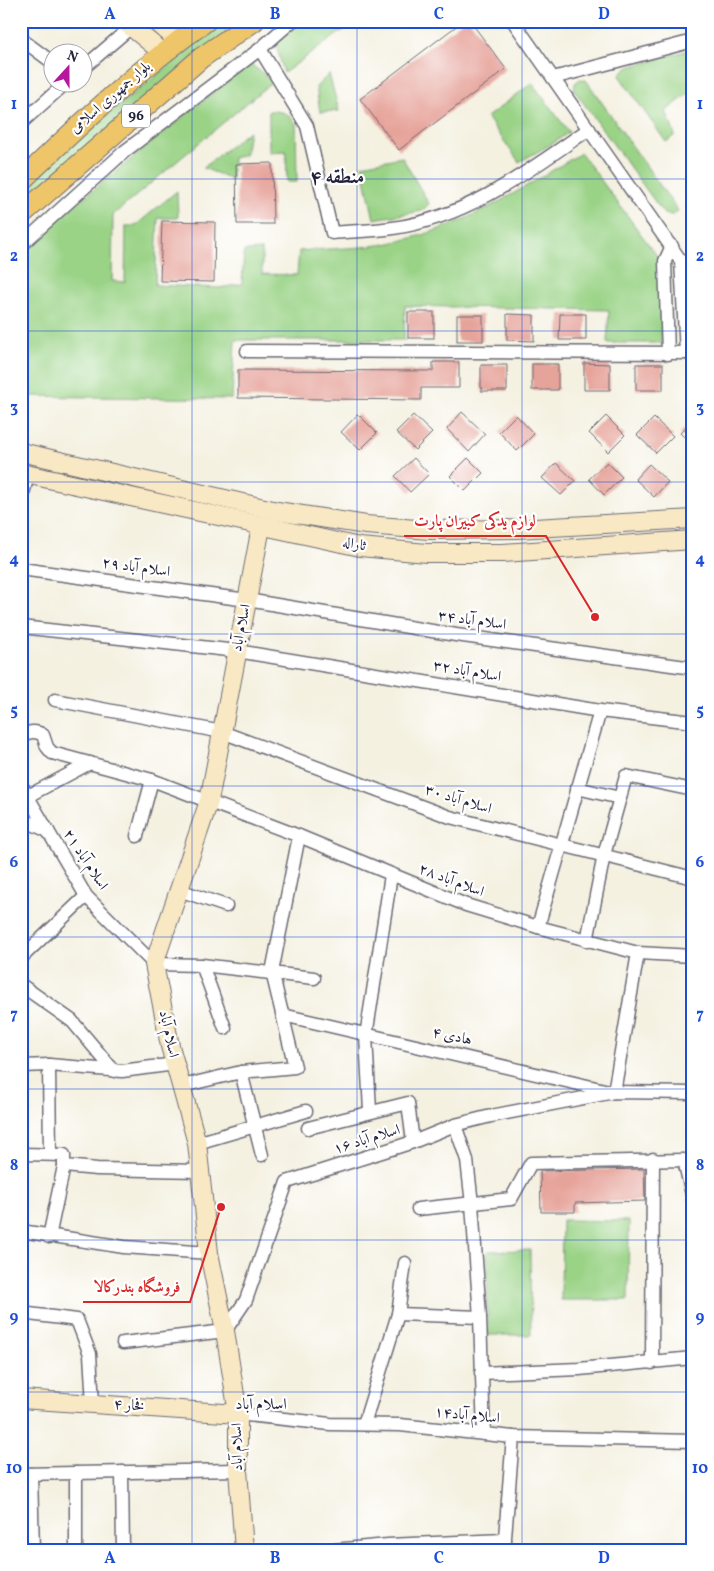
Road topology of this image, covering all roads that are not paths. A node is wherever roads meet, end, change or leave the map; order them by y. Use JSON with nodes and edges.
{"nodes":[{"id":1,"x":156,"y":21,"type":"edge"},
{"id":2,"x":206,"y":21,"type":"edge"},
{"id":3,"x":254,"y":21,"type":"edge"},
{"id":4,"x":292,"y":21,"type":"edge"},
{"id":5,"x":513,"y":21,"type":"edge"},
{"id":6,"x":127,"y":24,"type":"edge"},
{"id":7,"x":21,"y":38,"type":"edge"},
{"id":8,"x":145,"y":38,"type":"junction"},
{"id":9,"x":693,"y":41,"type":"edge"},
{"id":10,"x":171,"y":47,"type":"junction"},
{"id":11,"x":260,"y":49,"type":"junction"},
{"id":12,"x":42,"y":54,"type":"edge"},
{"id":13,"x":92,"y":59,"type":"edge"},
{"id":14,"x":553,"y":78,"type":"junction"},
{"id":15,"x":55,"y":92,"type":"edge"},
{"id":16,"x":23,"y":118,"type":"edge"},
{"id":17,"x":589,"y":129,"type":"junction"},
{"id":18,"x":21,"y":181,"type":"edge"},
{"id":19,"x":21,"y":216,"type":"edge"},
{"id":20,"x":21,"y":245,"type":"edge"},
{"id":21,"x":672,"y":246,"type":"junction"},
{"id":22,"x":247,"y":351,"type":"dead end"},
{"id":23,"x":689,"y":353,"type":"edge"},
{"id":24,"x":668,"y":354,"type":"junction"},
{"id":25,"x":21,"y":452,"type":"edge"},
{"id":26,"x":25,"y":474,"type":"edge"},
{"id":27,"x":21,"y":501,"type":"edge"},
{"id":28,"x":693,"y":519,"type":"edge"},
{"id":29,"x":599,"y":525,"type":"junction"},
{"id":30,"x":261,"y":527,"type":"junction"},
{"id":31,"x":693,"y":540,"type":"edge"},
{"id":32,"x":600,"y":548,"type":"junction"},
{"id":33,"x":21,"y":569,"type":"edge"},
{"id":34,"x":247,"y":600,"type":"junction"},
{"id":35,"x":21,"y":627,"type":"edge"},
{"id":36,"x":237,"y":651,"type":"junction"},
{"id":37,"x":693,"y":668,"type":"edge"},
{"id":38,"x":55,"y":700,"type":"dead end"},
{"id":39,"x":600,"y":711,"type":"junction"},
{"id":40,"x":693,"y":722,"type":"edge"},
{"id":41,"x":222,"y":732,"type":"junction"},
{"id":42,"x":21,"y":735,"type":"edge"},
{"id":43,"x":90,"y":763,"type":"junction"},
{"id":44,"x":152,"y":780,"type":"junction"},
{"id":45,"x":577,"y":788,"type":"junction"},
{"id":46,"x":25,"y":790,"type":"edge"},
{"id":47,"x":693,"y":790,"type":"edge"},
{"id":48,"x":620,"y":798,"type":"junction"},
{"id":49,"x":209,"y":801,"type":"junction"},
{"id":50,"x":21,"y":819,"type":"edge"},
{"id":51,"x":48,"y":831,"type":"junction"},
{"id":52,"x":137,"y":836,"type":"dead end"},
{"id":53,"x":299,"y":836,"type":"junction"},
{"id":54,"x":561,"y":844,"type":"junction"},
{"id":55,"x":604,"y":855,"type":"junction"},
{"id":56,"x":391,"y":876,"type":"junction"},
{"id":57,"x":693,"y":878,"type":"edge"},
{"id":58,"x":179,"y":890,"type":"junction"},
{"id":59,"x":86,"y":896,"type":"junction"},
{"id":60,"x":226,"y":906,"type":"dead end"},
{"id":61,"x":538,"y":928,"type":"junction"},
{"id":62,"x":587,"y":940,"type":"junction"},
{"id":63,"x":638,"y":953,"type":"junction"},
{"id":64,"x":693,"y":956,"type":"edge"},
{"id":65,"x":21,"y":958,"type":"edge"},
{"id":66,"x":154,"y":964,"type":"junction"},
{"id":67,"x":202,"y":965,"type":"junction"},
{"id":68,"x":272,"y":972,"type":"junction"},
{"id":69,"x":314,"y":978,"type":"dead end"},
{"id":70,"x":21,"y":985,"type":"edge"},
{"id":71,"x":283,"y":1015,"type":"junction"},
{"id":72,"x":225,"y":1028,"type":"dead end"},
{"id":73,"x":366,"y":1036,"type":"junction"},
{"id":74,"x":174,"y":1064,"type":"junction"},
{"id":75,"x":49,"y":1065,"type":"junction"},
{"id":76,"x":21,"y":1066,"type":"edge"},
{"id":77,"x":114,"y":1071,"type":"junction"},
{"id":78,"x":241,"y":1072,"type":"junction"},
{"id":79,"x":182,"y":1086,"type":"junction"},
{"id":80,"x":614,"y":1092,"type":"junction"},
{"id":81,"x":693,"y":1093,"type":"edge"},
{"id":82,"x":306,"y":1110,"type":"dead end"},
{"id":83,"x":370,"y":1111,"type":"junction"},
{"id":84,"x":455,"y":1124,"type":"junction"},
{"id":85,"x":255,"y":1126,"type":"junction"},
{"id":86,"x":308,"y":1128,"type":"dead end"},
{"id":87,"x":413,"y":1142,"type":"junction"},
{"id":88,"x":197,"y":1143,"type":"junction"},
{"id":89,"x":21,"y":1154,"type":"edge"},
{"id":90,"x":50,"y":1154,"type":"junction"},
{"id":91,"x":262,"y":1155,"type":"dead end"},
{"id":92,"x":653,"y":1159,"type":"junction"},
{"id":93,"x":64,"y":1166,"type":"junction"},
{"id":94,"x":199,"y":1171,"type":"junction"},
{"id":95,"x":693,"y":1199,"type":"edge"},
{"id":96,"x":472,"y":1204,"type":"junction"},
{"id":97,"x":418,"y":1209,"type":"dead end"},
{"id":98,"x":21,"y":1231,"type":"edge"},
{"id":99,"x":49,"y":1237,"type":"junction"},
{"id":100,"x":209,"y":1253,"type":"junction"},
{"id":101,"x":406,"y":1263,"type":"dead end"},
{"id":102,"x":21,"y":1313,"type":"edge"},
{"id":103,"x":398,"y":1314,"type":"junction"},
{"id":104,"x":480,"y":1317,"type":"junction"},
{"id":105,"x":225,"y":1332,"type":"junction"},
{"id":106,"x":123,"y":1343,"type":"dead end"},
{"id":107,"x":693,"y":1358,"type":"edge"},
{"id":108,"x":652,"y":1363,"type":"junction"},
{"id":109,"x":482,"y":1372,"type":"junction"},
{"id":110,"x":21,"y":1399,"type":"edge"},
{"id":111,"x":93,"y":1404,"type":"junction"},
{"id":112,"x":238,"y":1414,"type":"junction"},
{"id":113,"x":364,"y":1424,"type":"junction"},
{"id":114,"x":484,"y":1434,"type":"junction"},
{"id":115,"x":513,"y":1437,"type":"junction"},
{"id":116,"x":693,"y":1441,"type":"edge"},
{"id":117,"x":238,"y":1470,"type":"junction"},
{"id":118,"x":122,"y":1472,"type":"junction"},
{"id":119,"x":76,"y":1473,"type":"junction"},
{"id":120,"x":26,"y":1474,"type":"edge"},
{"id":121,"x":29,"y":1542,"type":"edge"},
{"id":122,"x":504,"y":1545,"type":"edge"},
{"id":123,"x":342,"y":1549,"type":"edge"},
{"id":124,"x":76,"y":1550,"type":"edge"},
{"id":125,"x":123,"y":1550,"type":"edge"},
{"id":126,"x":244,"y":1550,"type":"edge"}],
"edges":[{"from":1,"to":8,"type":"street"},
{"from":1,"to":10,"type":"street"},
{"from":2,"to":10,"type":"main road","name":"بلوار جمهوری اسلامی","number":"96"},
{"from":3,"to":19,"type":"main road","name":"بلوار جمهوری اسلامی","number":"96"},
{"from":4,"to":11,"type":"street"},
{"from":5,"to":14,"type":"street"},
{"from":6,"to":8,"type":"street"},
{"from":6,"to":13,"type":"street"},
{"from":7,"to":12,"type":"street"},
{"from":8,"to":10,"type":"street"},
{"from":9,"to":14,"type":"street"},
{"from":10,"to":18,"type":"main road","name":"بلوار جمهوری اسلامی","number":"96"},
{"from":11,"to":17,"type":"street"},
{"from":11,"to":20,"type":"street"},
{"from":14,"to":17,"type":"street"},
{"from":15,"to":16,"type":"street"},
{"from":17,"to":21,"type":"street"},
{"from":21,"to":23,"type":"street"},
{"from":21,"to":24,"type":"street"},
{"from":22,"to":24,"type":"street"},
{"from":23,"to":24,"type":"street"},
{"from":25,"to":29,"type":"street","name":"ثاراله"},
{"from":26,"to":27,"type":"street"},
{"from":26,"to":30,"type":"street","name":"ثاراله"},
{"from":28,"to":29,"type":"street","name":"ثاراله"},
{"from":29,"to":32,"type":"street"},
{"from":30,"to":32,"type":"street","name":"ثاراله"},
{"from":30,"to":34,"type":"street","name":"اسلام آباد"},
{"from":31,"to":32,"type":"street","name":"ثاراله"},
{"from":33,"to":34,"type":"street","name":"اسلام آباد ۲۹"},
{"from":34,"to":36,"type":"street","name":"اسلام آباد"},
{"from":34,"to":37,"type":"street","name":"اسلام آباد ۳۴"},
{"from":35,"to":36,"type":"street","name":"اسلام آباد ۳۲"},
{"from":36,"to":39,"type":"street","name":"اسلام آباد ۳۲"},
{"from":36,"to":41,"type":"street","name":"اسلام آباد"},
{"from":38,"to":41,"type":"street","name":"اسلام آباد ۳۰"},
{"from":39,"to":40,"type":"street","name":"اسلام آباد ۳۲"},
{"from":39,"to":45,"type":"street"},
{"from":41,"to":49,"type":"street","name":"اسلام آباد"},
{"from":41,"to":54,"type":"street","name":"اسلام آباد ۳۰"},
{"from":42,"to":43,"type":"street","name":"اسلام آباد ۲۸"},
{"from":43,"to":44,"type":"street","name":"اسلام آباد ۲۸"},
{"from":43,"to":46,"type":"street"},
{"from":44,"to":49,"type":"street","name":"اسلام آباد ۲۸"},
{"from":44,"to":52,"type":"street"},
{"from":45,"to":48,"type":"street"},
{"from":45,"to":54,"type":"street"},
{"from":46,"to":51,"type":"street","name":"اسلام آباد ۲۱"},
{"from":47,"to":48,"type":"street"},
{"from":48,"to":55,"type":"street"},
{"from":49,"to":53,"type":"street","name":"اسلام آباد ۲۸"},
{"from":49,"to":58,"type":"street","name":"اسلام آباد"},
{"from":50,"to":51,"type":"street"},
{"from":51,"to":59,"type":"street","name":"اسلام آباد ۲۱"},
{"from":53,"to":56,"type":"street","name":"اسلام آباد ۲۸"},
{"from":53,"to":68,"type":"street"},
{"from":54,"to":55,"type":"street","name":"اسلام آباد ۳۰"},
{"from":54,"to":61,"type":"street"},
{"from":55,"to":57,"type":"street","name":"اسلام آباد ۳۰"},
{"from":55,"to":62,"type":"street"},
{"from":56,"to":61,"type":"street","name":"اسلام آباد ۲۸"},
{"from":56,"to":73,"type":"street"},
{"from":58,"to":60,"type":"street"},
{"from":58,"to":66,"type":"street","name":"اسلام آباد"},
{"from":59,"to":65,"type":"street"},
{"from":59,"to":66,"type":"street","name":"اسلام آباد ۲۱"},
{"from":61,"to":62,"type":"street","name":"اسلام آباد ۲۸"},
{"from":62,"to":63,"type":"street","name":"اسلام آباد ۲۸"},
{"from":63,"to":64,"type":"street","name":"اسلام آباد ۲۸"},
{"from":63,"to":80,"type":"street"},
{"from":66,"to":67,"type":"street"},
{"from":66,"to":74,"type":"street","name":"اسلام آباد"},
{"from":67,"to":68,"type":"street"},
{"from":67,"to":72,"type":"street"},
{"from":68,"to":69,"type":"street"},
{"from":68,"to":71,"type":"street"},
{"from":70,"to":77,"type":"street"},
{"from":71,"to":73,"type":"street","name":"هادی ۴"},
{"from":71,"to":78,"type":"street"},
{"from":73,"to":80,"type":"street","name":"هادی ۴"},
{"from":73,"to":83,"type":"street"},
{"from":74,"to":77,"type":"street"},
{"from":74,"to":79,"type":"street","name":"اسلام آباد"},
{"from":75,"to":76,"type":"street"},
{"from":75,"to":77,"type":"street"},
{"from":75,"to":90,"type":"street"},
{"from":78,"to":79,"type":"street"},
{"from":78,"to":85,"type":"street"},
{"from":79,"to":88,"type":"street","name":"اسلام آباد"},
{"from":80,"to":81,"type":"street"},
{"from":80,"to":84,"type":"street","name":"اسلام آباد ۱۶"},
{"from":82,"to":85,"type":"street"},
{"from":83,"to":86,"type":"street"},
{"from":83,"to":87,"type":"street"},
{"from":84,"to":87,"type":"street","name":"اسلام آباد ۱۶"},
{"from":84,"to":96,"type":"street"},
{"from":85,"to":88,"type":"street"},
{"from":85,"to":91,"type":"street"},
{"from":87,"to":105,"type":"street","name":"اسلام آباد ۱۶"},
{"from":88,"to":94,"type":"street","name":"اسلام آباد"},
{"from":89,"to":90,"type":"street"},
{"from":90,"to":93,"type":"street"},
{"from":92,"to":95,"type":"street"},
{"from":92,"to":96,"type":"street"},
{"from":92,"to":108,"type":"street"},
{"from":93,"to":94,"type":"street"},
{"from":93,"to":99,"type":"street"},
{"from":94,"to":100,"type":"street","name":"اسلام آباد"},
{"from":96,"to":97,"type":"street"},
{"from":96,"to":104,"type":"street"},
{"from":98,"to":99,"type":"street"},
{"from":99,"to":100,"type":"street"},
{"from":100,"to":105,"type":"street","name":"اسلام آباد"},
{"from":101,"to":103,"type":"street"},
{"from":102,"to":111,"type":"street"},
{"from":103,"to":104,"type":"street"},
{"from":103,"to":113,"type":"street"},
{"from":104,"to":109,"type":"street"},
{"from":105,"to":106,"type":"street"},
{"from":105,"to":112,"type":"street","name":"اسلام آباد"},
{"from":107,"to":108,"type":"street"},
{"from":108,"to":109,"type":"street"},
{"from":109,"to":114,"type":"street"},
{"from":110,"to":111,"type":"street","name":"فخار ۴"},
{"from":111,"to":112,"type":"street","name":"فخار ۴"},
{"from":112,"to":113,"type":"street","name":"اسلام آباد۱۴"},
{"from":112,"to":117,"type":"street","name":"اسلام آباد"},
{"from":113,"to":114,"type":"street","name":"اسلام آباد۱۴"},
{"from":114,"to":115,"type":"street","name":"اسلام آباد۱۴"},
{"from":115,"to":116,"type":"street","name":"اسلام آباد۱۴"},
{"from":115,"to":122,"type":"street"},
{"from":117,"to":118,"type":"street"},
{"from":117,"to":126,"type":"street","name":"اسلام آباد"},
{"from":118,"to":119,"type":"street"},
{"from":118,"to":125,"type":"street"},
{"from":119,"to":120,"type":"street"},
{"from":119,"to":124,"type":"street"},
{"from":120,"to":121,"type":"street"},
{"from":122,"to":123,"type":"street"}]}
